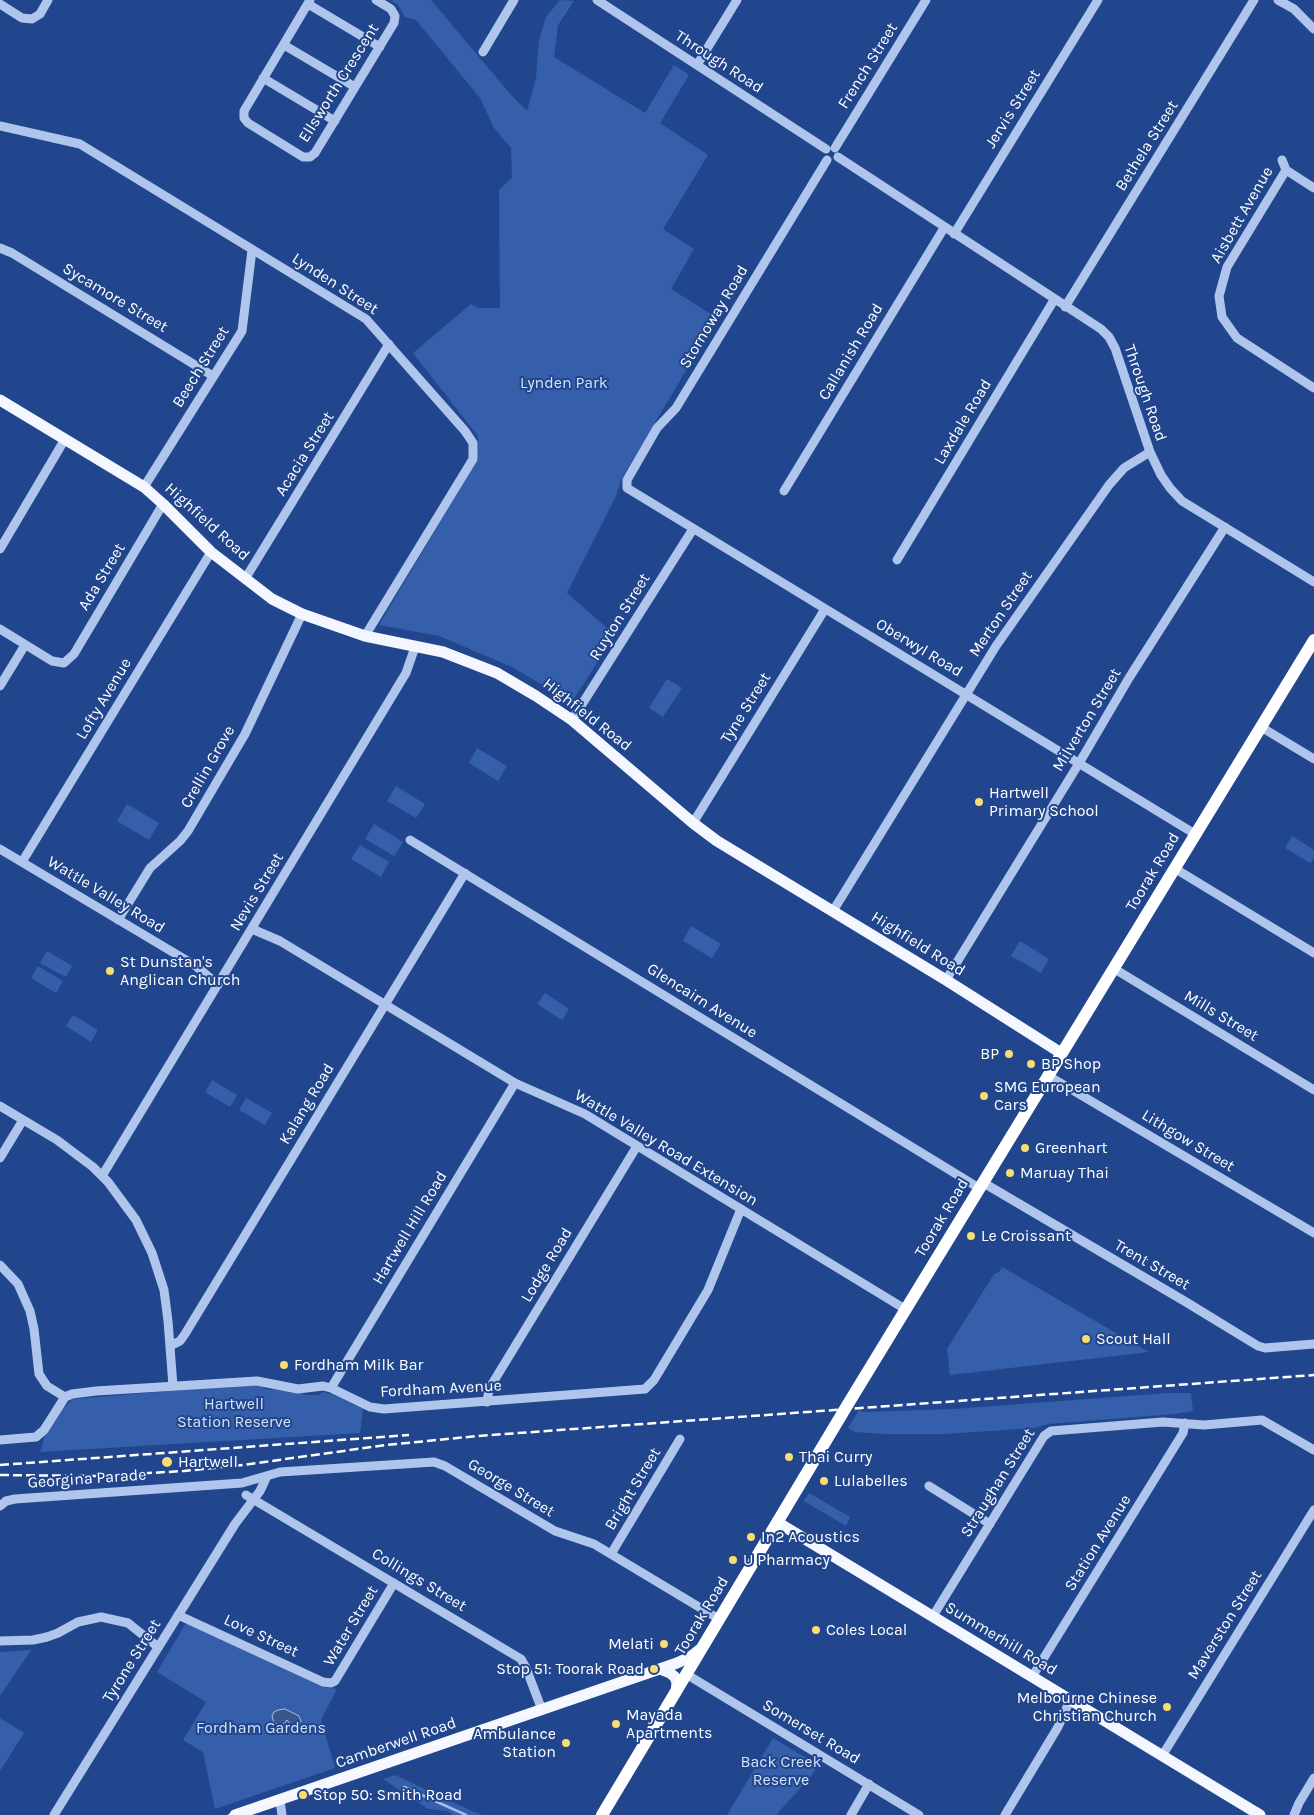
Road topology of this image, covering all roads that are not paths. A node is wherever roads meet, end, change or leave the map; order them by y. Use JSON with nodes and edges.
{"nodes":[{"id":1,"x":48,"y":0,"type":"edge"},
{"id":2,"x":376,"y":0,"type":"edge"},
{"id":3,"x":514,"y":0,"type":"edge"},
{"id":4,"x":597,"y":0,"type":"edge"},
{"id":5,"x":737,"y":0,"type":"edge"},
{"id":6,"x":926,"y":0,"type":"edge"},
{"id":7,"x":1098,"y":0,"type":"edge"},
{"id":8,"x":1254,"y":0,"type":"edge"},
{"id":9,"x":1278,"y":0,"type":"edge"},
{"id":10,"x":309,"y":2,"type":"edge"},
{"id":11,"x":0,"y":4,"type":"edge"},
{"id":12,"x":1314,"y":28,"type":"edge"},
{"id":13,"x":284,"y":45,"type":"junction"},
{"id":14,"x":380,"y":47,"type":"junction"},
{"id":15,"x":483,"y":52,"type":"dead end"},
{"id":16,"x":697,"y":65,"type":"junction"},
{"id":17,"x":264,"y":78,"type":"junction"},
{"id":18,"x":355,"y":87,"type":"junction"},
{"id":19,"x":335,"y":121,"type":"junction"},
{"id":20,"x":0,"y":126,"type":"edge"},
{"id":21,"x":833,"y":151,"type":"junction"},
{"id":22,"x":1282,"y":160,"type":"dead end"},
{"id":23,"x":1286,"y":170,"type":"junction"},
{"id":24,"x":1314,"y":188,"type":"edge"},
{"id":25,"x":944,"y":228,"type":"junction"},
{"id":26,"x":954,"y":234,"type":"junction"},
{"id":27,"x":0,"y":248,"type":"edge"},
{"id":28,"x":252,"y":250,"type":"junction"},
{"id":29,"x":1054,"y":300,"type":"junction"},
{"id":30,"x":1065,"y":307,"type":"junction"},
{"id":31,"x":389,"y":344,"type":"junction"},
{"id":32,"x":213,"y":376,"type":"junction"},
{"id":33,"x":1313,"y":385,"type":"edge"},
{"id":34,"x":0,"y":400,"type":"edge"},
{"id":35,"x":66,"y":439,"type":"junction"},
{"id":36,"x":1150,"y":452,"type":"junction"},
{"id":37,"x":144,"y":487,"type":"junction"},
{"id":38,"x":627,"y":488,"type":"joint"},
{"id":39,"x":784,"y":492,"type":"dead end"},
{"id":40,"x":163,"y":504,"type":"junction"},
{"id":41,"x":1225,"y":527,"type":"junction"},
{"id":42,"x":693,"y":529,"type":"junction"},
{"id":43,"x":0,"y":548,"type":"edge"},
{"id":44,"x":211,"y":552,"type":"junction"},
{"id":45,"x":897,"y":560,"type":"dead end"},
{"id":46,"x":246,"y":578,"type":"junction"},
{"id":47,"x":1314,"y":582,"type":"edge"},
{"id":48,"x":825,"y":609,"type":"junction"},
{"id":49,"x":302,"y":614,"type":"junction"},
{"id":50,"x":0,"y":629,"type":"edge"},
{"id":51,"x":366,"y":636,"type":"junction"},
{"id":52,"x":1314,"y":640,"type":"edge"},
{"id":53,"x":25,"y":645,"type":"junction"},
{"id":54,"x":415,"y":647,"type":"junction"},
{"id":55,"x":0,"y":686,"type":"edge"},
{"id":56,"x":966,"y":694,"type":"junction"},
{"id":57,"x":572,"y":720,"type":"junction"},
{"id":58,"x":1261,"y":727,"type":"junction"},
{"id":59,"x":1314,"y":759,"type":"edge"},
{"id":60,"x":1079,"y":764,"type":"junction"},
{"id":61,"x":693,"y":823,"type":"junction"},
{"id":62,"x":1195,"y":834,"type":"junction"},
{"id":63,"x":410,"y":840,"type":"dead end"},
{"id":64,"x":0,"y":849,"type":"edge"},
{"id":65,"x":22,"y":862,"type":"junction"},
{"id":66,"x":1174,"y":868,"type":"junction"},
{"id":67,"x":465,"y":873,"type":"junction"},
{"id":68,"x":834,"y":911,"type":"junction"},
{"id":69,"x":118,"y":920,"type":"junction"},
{"id":70,"x":254,"y":925,"type":"junction"},
{"id":71,"x":1314,"y":953,"type":"edge"},
{"id":72,"x":1113,"y":968,"type":"junction"},
{"id":73,"x":946,"y":980,"type":"junction"},
{"id":74,"x":220,"y":981,"type":"junction"},
{"id":75,"x":385,"y":1004,"type":"junction"},
{"id":76,"x":1061,"y":1053,"type":"junction"},
{"id":77,"x":1047,"y":1075,"type":"junction"},
{"id":78,"x":515,"y":1083,"type":"junction"},
{"id":79,"x":1314,"y":1090,"type":"edge"},
{"id":80,"x":0,"y":1106,"type":"edge"},
{"id":81,"x":23,"y":1120,"type":"junction"},
{"id":82,"x":637,"y":1146,"type":"junction"},
{"id":83,"x":0,"y":1158,"type":"edge"},
{"id":84,"x":102,"y":1176,"type":"junction"},
{"id":85,"x":981,"y":1185,"type":"junction"},
{"id":86,"x":741,"y":1209,"type":"junction"},
{"id":87,"x":1314,"y":1233,"type":"edge"},
{"id":88,"x":0,"y":1265,"type":"edge"},
{"id":89,"x":905,"y":1309,"type":"junction"},
{"id":90,"x":1314,"y":1344,"type":"edge"},
{"id":91,"x":170,"y":1346,"type":"junction"},
{"id":92,"x":173,"y":1386,"type":"junction"},
{"id":93,"x":331,"y":1388,"type":"junction"},
{"id":94,"x":65,"y":1397,"type":"junction"},
{"id":95,"x":487,"y":1402,"type":"junction"},
{"id":96,"x":1185,"y":1423,"type":"junction"},
{"id":97,"x":680,"y":1439,"type":"dead end"},
{"id":98,"x":0,"y":1440,"type":"edge"},
{"id":99,"x":1314,"y":1450,"type":"edge"},
{"id":100,"x":267,"y":1476,"type":"junction"},
{"id":101,"x":242,"y":1483,"type":"junction"},
{"id":102,"x":929,"y":1486,"type":"dead end"},
{"id":103,"x":250,"y":1497,"type":"junction"},
{"id":104,"x":0,"y":1506,"type":"edge"},
{"id":105,"x":1314,"y":1510,"type":"edge"},
{"id":106,"x":777,"y":1522,"type":"junction"},
{"id":107,"x":990,"y":1524,"type":"junction"},
{"id":108,"x":611,"y":1554,"type":"junction"},
{"id":109,"x":394,"y":1583,"type":"junction"},
{"id":110,"x":178,"y":1615,"type":"junction"},
{"id":111,"x":933,"y":1616,"type":"junction"},
{"id":112,"x":719,"y":1619,"type":"junction"},
{"id":113,"x":0,"y":1641,"type":"edge"},
{"id":114,"x":704,"y":1644,"type":"junction"},
{"id":115,"x":158,"y":1647,"type":"junction"},
{"id":116,"x":660,"y":1669,"type":"junction"},
{"id":117,"x":686,"y":1674,"type":"junction"},
{"id":118,"x":1032,"y":1677,"type":"junction"},
{"id":119,"x":331,"y":1683,"type":"joint"},
{"id":120,"x":676,"y":1692,"type":"junction"},
{"id":121,"x":1072,"y":1701,"type":"junction"},
{"id":122,"x":542,"y":1710,"type":"junction"},
{"id":123,"x":1162,"y":1756,"type":"junction"},
{"id":124,"x":1314,"y":1778,"type":"edge"},
{"id":125,"x":869,"y":1784,"type":"junction"},
{"id":126,"x":280,"y":1800,"type":"junction"},
{"id":127,"x":1299,"y":1803,"type":"junction"},
{"id":128,"x":54,"y":1815,"type":"edge"},
{"id":129,"x":235,"y":1815,"type":"edge"},
{"id":130,"x":282,"y":1815,"type":"edge"},
{"id":131,"x":602,"y":1815,"type":"edge"},
{"id":132,"x":851,"y":1815,"type":"edge"},
{"id":133,"x":919,"y":1815,"type":"edge"},
{"id":134,"x":1005,"y":1815,"type":"edge"},
{"id":135,"x":1260,"y":1815,"type":"edge"},
{"id":136,"x":1289,"y":1815,"type":"edge"},
{"id":137,"x":1294,"y":1815,"type":"edge"}],
"edges":[{"from":1,"to":11,"type":"street"},
{"from":2,"to":14,"type":"street","name":"Ellsworth Crescent"},
{"from":3,"to":15,"type":"street"},
{"from":4,"to":16,"type":"street","name":"Through Road"},
{"from":5,"to":16,"type":"street"},
{"from":6,"to":21,"type":"street","name":"French Street"},
{"from":7,"to":26,"type":"street","name":"Jervis Street"},
{"from":8,"to":30,"type":"street","name":"Bethela Street"},
{"from":9,"to":12,"type":"street"},
{"from":10,"to":13,"type":"street","name":"Ellsworth Crescent"},
{"from":10,"to":14,"type":"street"},
{"from":13,"to":17,"type":"street","name":"Ellsworth Crescent"},
{"from":13,"to":18,"type":"street"},
{"from":14,"to":18,"type":"street","name":"Ellsworth Crescent"},
{"from":16,"to":21,"type":"street","name":"Through Road"},
{"from":17,"to":19,"type":"street"},
{"from":17,"to":19,"type":"street","name":"Ellsworth Crescent"},
{"from":18,"to":19,"type":"street","name":"Ellsworth Crescent"},
{"from":20,"to":28,"type":"street","name":"Lynden Street"},
{"from":21,"to":25,"type":"street","name":"Through Road"},
{"from":21,"to":38,"type":"street","name":"Stornoway Road"},
{"from":22,"to":23,"type":"street","name":"Aisbett Avenue"},
{"from":23,"to":24,"type":"street"},
{"from":23,"to":33,"type":"street","name":"Aisbett Avenue"},
{"from":25,"to":26,"type":"street","name":"Through Road"},
{"from":25,"to":39,"type":"street","name":"Callanish Road"},
{"from":26,"to":29,"type":"street","name":"Through Road"},
{"from":27,"to":32,"type":"street","name":"Sycamore Street"},
{"from":28,"to":31,"type":"street","name":"Lynden Street"},
{"from":28,"to":32,"type":"street","name":"Beech Street"},
{"from":29,"to":30,"type":"street","name":"Through Road"},
{"from":29,"to":45,"type":"street","name":"Laxdale Road"},
{"from":30,"to":36,"type":"street","name":"Through Road"},
{"from":31,"to":46,"type":"street","name":"Acacia Street"},
{"from":31,"to":51,"type":"street","name":"Lynden Street"},
{"from":32,"to":37,"type":"street","name":"Beech Street"},
{"from":34,"to":35,"type":"main road","name":"Highfield Road"},
{"from":35,"to":37,"type":"main road","name":"Highfield Road"},
{"from":35,"to":43,"type":"street"},
{"from":36,"to":41,"type":"street","name":"Through Road"},
{"from":36,"to":56,"type":"street","name":"Merton Street"},
{"from":37,"to":40,"type":"main road","name":"Highfield Road"},
{"from":38,"to":42,"type":"street","name":"Oberwyl Road"},
{"from":40,"to":44,"type":"main road","name":"Highfield Road"},
{"from":40,"to":53,"type":"street","name":"Ada Street"},
{"from":41,"to":47,"type":"street","name":"Through Road"},
{"from":41,"to":60,"type":"street","name":"Milverton Street"},
{"from":42,"to":48,"type":"street","name":"Oberwyl Road"},
{"from":42,"to":57,"type":"street","name":"Ruyton Street"},
{"from":44,"to":46,"type":"main road","name":"Highfield Road"},
{"from":44,"to":65,"type":"street","name":"Lofty Avenue"},
{"from":46,"to":49,"type":"main road","name":"Highfield Road"},
{"from":48,"to":56,"type":"street","name":"Oberwyl Road"},
{"from":48,"to":61,"type":"street","name":"Tyne Street"},
{"from":49,"to":51,"type":"main road","name":"Highfield Road"},
{"from":49,"to":69,"type":"street","name":"Crellin Grove"},
{"from":50,"to":53,"type":"street"},
{"from":51,"to":54,"type":"main road","name":"Highfield Road"},
{"from":52,"to":58,"type":"highway","name":"Toorak Road"},
{"from":53,"to":55,"type":"street"},
{"from":54,"to":57,"type":"main road","name":"Highfield Road"},
{"from":54,"to":70,"type":"street","name":"Nevis Street"},
{"from":56,"to":60,"type":"street","name":"Oberwyl Road"},
{"from":56,"to":68,"type":"street","name":"Merton Street"},
{"from":57,"to":61,"type":"main road","name":"Highfield Road"},
{"from":58,"to":59,"type":"street"},
{"from":58,"to":62,"type":"highway","name":"Toorak Road"},
{"from":60,"to":62,"type":"street","name":"Oberwyl Road"},
{"from":60,"to":73,"type":"street","name":"Milverton Street"},
{"from":61,"to":68,"type":"main road","name":"Highfield Road"},
{"from":62,"to":66,"type":"highway","name":"Toorak Road"},
{"from":63,"to":67,"type":"street","name":"Glencairn Avenue"},
{"from":64,"to":65,"type":"street","name":"Wattle Valley Road"},
{"from":65,"to":69,"type":"street","name":"Wattle Valley Road"},
{"from":66,"to":71,"type":"street"},
{"from":66,"to":72,"type":"highway","name":"Toorak Road"},
{"from":67,"to":75,"type":"street","name":"Kalang Road"},
{"from":67,"to":85,"type":"street","name":"Glencairn Avenue"},
{"from":68,"to":73,"type":"main road","name":"Highfield Road"},
{"from":69,"to":74,"type":"street","name":"Wattle Valley Road"},
{"from":70,"to":74,"type":"street","name":"Nevis Street"},
{"from":70,"to":75,"type":"street","name":"Wattle Valley Road Extension"},
{"from":72,"to":76,"type":"highway","name":"Toorak Road"},
{"from":72,"to":79,"type":"street","name":"Mills Street"},
{"from":73,"to":76,"type":"main road","name":"Highfield Road"},
{"from":74,"to":84,"type":"street","name":"Nevis Street"},
{"from":75,"to":78,"type":"street","name":"Wattle Valley Road Extension"},
{"from":75,"to":91,"type":"street","name":"Kalang Road"},
{"from":76,"to":77,"type":"highway","name":"Toorak Road"},
{"from":77,"to":85,"type":"highway","name":"Toorak Road"},
{"from":77,"to":87,"type":"street","name":"Lithgow Street"},
{"from":78,"to":82,"type":"street","name":"Wattle Valley Road Extension"},
{"from":78,"to":93,"type":"street","name":"Hartwell Hill Road"},
{"from":80,"to":81,"type":"street"},
{"from":81,"to":83,"type":"street"},
{"from":81,"to":84,"type":"street"},
{"from":82,"to":86,"type":"street","name":"Wattle Valley Road Extension"},
{"from":82,"to":95,"type":"street","name":"Lodge Road"},
{"from":84,"to":91,"type":"street"},
{"from":85,"to":89,"type":"highway","name":"Toorak Road"},
{"from":85,"to":90,"type":"street","name":"Trent Street"},
{"from":86,"to":89,"type":"street","name":"Wattle Valley Road Extension"},
{"from":86,"to":95,"type":"street","name":"Fordham Avenue"},
{"from":88,"to":94,"type":"street"},
{"from":89,"to":106,"type":"highway","name":"Toorak Road"},
{"from":91,"to":92,"type":"street"},
{"from":92,"to":93,"type":"street","name":"Fordham Avenue"},
{"from":92,"to":94,"type":"street","name":"Fordham Avenue"},
{"from":93,"to":95,"type":"street","name":"Fordham Avenue"},
{"from":94,"to":98,"type":"street"},
{"from":96,"to":99,"type":"street"},
{"from":96,"to":107,"type":"street","name":"Straughan Street"},
{"from":96,"to":118,"type":"street","name":"Station Avenue"},
{"from":97,"to":108,"type":"street","name":"Bright Street"},
{"from":100,"to":101,"type":"street","name":"Georgina Parade"},
{"from":100,"to":103,"type":"street","name":"Tyrone Street"},
{"from":100,"to":108,"type":"street","name":"George Street"},
{"from":101,"to":103,"type":"street"},
{"from":101,"to":104,"type":"street","name":"Georgina Parade"},
{"from":102,"to":107,"type":"street"},
{"from":103,"to":109,"type":"street","name":"Collings Street"},
{"from":103,"to":110,"type":"street","name":"Tyrone Street"},
{"from":105,"to":123,"type":"street","name":"Maverston Street"},
{"from":106,"to":111,"type":"main road","name":"Summerhill Road"},
{"from":106,"to":112,"type":"highway","name":"Toorak Road"},
{"from":107,"to":111,"type":"street","name":"Straughan Street"},
{"from":108,"to":112,"type":"street","name":"George Street"},
{"from":109,"to":119,"type":"street","name":"Water Street"},
{"from":109,"to":122,"type":"street","name":"Collings Street"},
{"from":110,"to":115,"type":"street","name":"Tyrone Street"},
{"from":110,"to":119,"type":"street","name":"Love Street"},
{"from":111,"to":118,"type":"main road","name":"Summerhill Road"},
{"from":112,"to":114,"type":"highway","name":"Toorak Road"},
{"from":113,"to":115,"type":"street"},
{"from":114,"to":116,"type":"main road","name":"Camberwell Road"},
{"from":114,"to":117,"type":"highway","name":"Toorak Road"},
{"from":115,"to":128,"type":"street","name":"Tyrone Street"},
{"from":116,"to":120,"type":"main road"},
{"from":116,"to":122,"type":"main road","name":"Camberwell Road"},
{"from":117,"to":120,"type":"highway","name":"Toorak Road"},
{"from":117,"to":125,"type":"street","name":"Somerset Road"},
{"from":118,"to":121,"type":"main road","name":"Summerhill Road"},
{"from":120,"to":131,"type":"highway","name":"Toorak Road"},
{"from":121,"to":123,"type":"main road","name":"Summerhill Road"},
{"from":121,"to":134,"type":"street"},
{"from":122,"to":126,"type":"main road","name":"Camberwell Road"},
{"from":123,"to":135,"type":"main road","name":"Summerhill Road"},
{"from":124,"to":127,"type":"street"},
{"from":125,"to":132,"type":"street"},
{"from":125,"to":133,"type":"street","name":"Somerset Road"},
{"from":126,"to":129,"type":"main road","name":"Camberwell Road"},
{"from":126,"to":130,"type":"street"},
{"from":127,"to":136,"type":"street"},
{"from":127,"to":137,"type":"street"}]}
